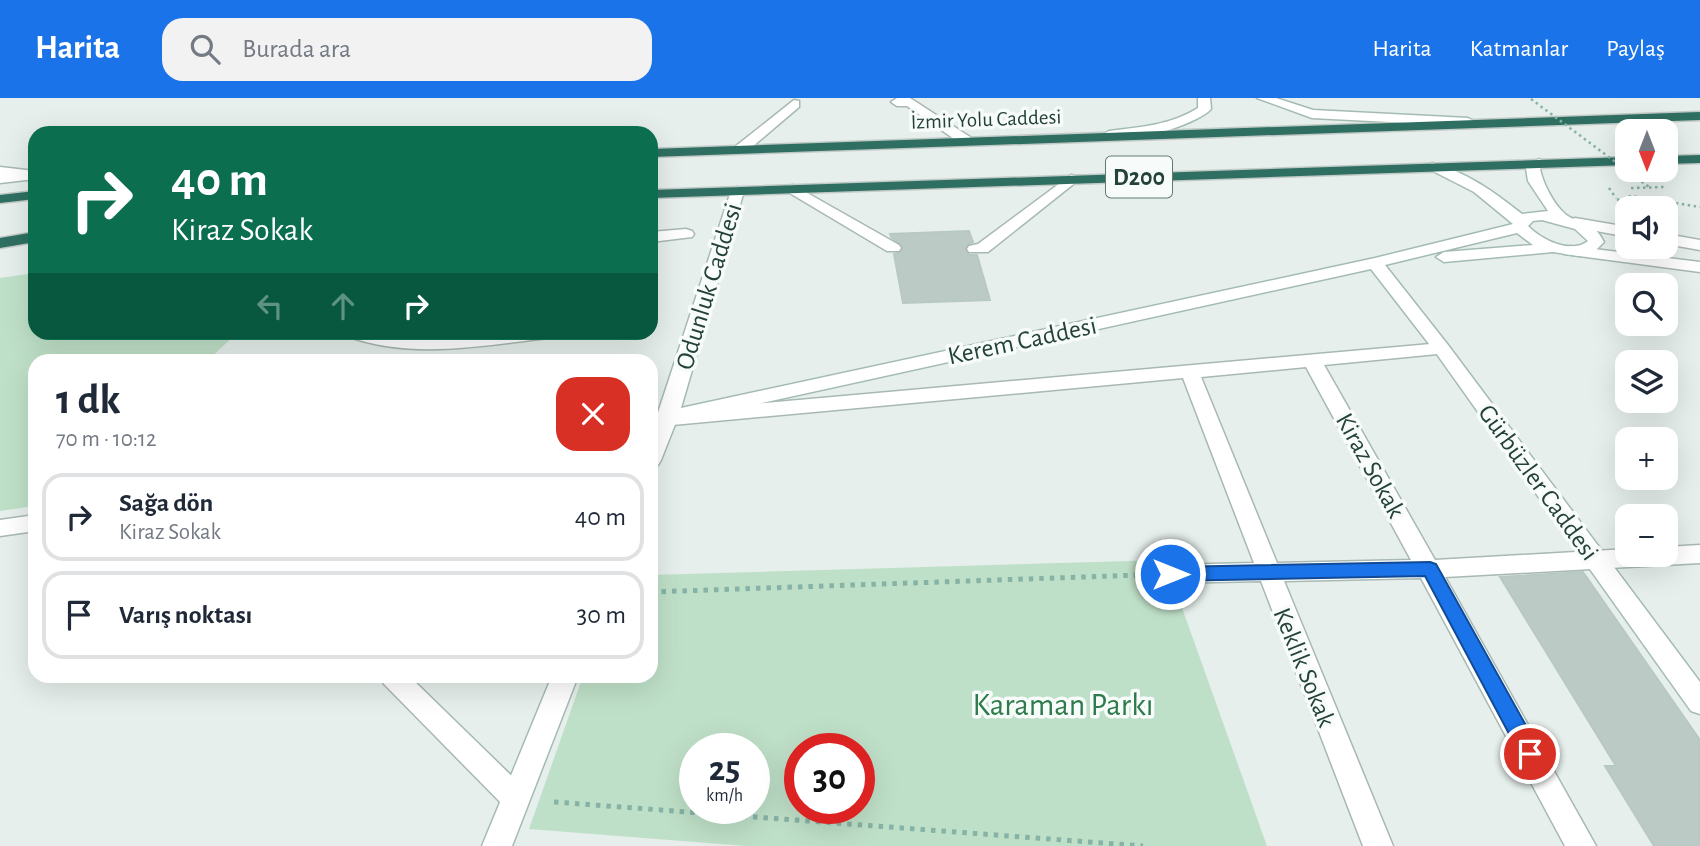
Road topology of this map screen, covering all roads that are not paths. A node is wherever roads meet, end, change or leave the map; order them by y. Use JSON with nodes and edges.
{"nodes":[{"id":1,"x":1204,"y":98,"type":"edge"},
{"id":2,"x":1263,"y":98,"type":"edge"},
{"id":3,"x":897,"y":102,"type":"dead end"},
{"id":4,"x":794,"y":104,"type":"dead end"},
{"id":5,"x":1700,"y":116,"type":"edge"},
{"id":6,"x":1474,"y":123,"type":"junction"},
{"id":7,"x":1099,"y":137,"type":"junction"},
{"id":8,"x":965,"y":140,"type":"junction"},
{"id":9,"x":741,"y":149,"type":"junction"},
{"id":10,"x":658,"y":153,"type":"edge"},
{"id":11,"x":1700,"y":159,"type":"edge"},
{"id":12,"x":1678,"y":160,"type":"edge"},
{"id":13,"x":1615,"y":161,"type":"edge"},
{"id":14,"x":1539,"y":163,"type":"junction"},
{"id":15,"x":1432,"y":167,"type":"junction"},
{"id":16,"x":0,"y":171,"type":"edge"},
{"id":17,"x":28,"y":173,"type":"edge"},
{"id":18,"x":28,"y":176,"type":"edge"},
{"id":19,"x":0,"y":179,"type":"edge"},
{"id":20,"x":1071,"y":179,"type":"junction"},
{"id":21,"x":793,"y":189,"type":"junction"},
{"id":22,"x":737,"y":191,"type":"junction"},
{"id":23,"x":658,"y":194,"type":"edge"},
{"id":24,"x":28,"y":196,"type":"edge"},
{"id":25,"x":0,"y":199,"type":"edge"},
{"id":26,"x":1559,"y":217,"type":"junction"},
{"id":27,"x":1575,"y":223,"type":"junction"},
{"id":28,"x":1521,"y":224,"type":"junction"},
{"id":29,"x":28,"y":229,"type":"edge"},
{"id":30,"x":1615,"y":230,"type":"edge"},
{"id":31,"x":0,"y":233,"type":"edge"},
{"id":32,"x":686,"y":234,"type":"dead end"},
{"id":33,"x":658,"y":236,"type":"edge"},
{"id":34,"x":28,"y":238,"type":"edge"},
{"id":35,"x":1678,"y":241,"type":"edge"},
{"id":36,"x":0,"y":243,"type":"edge"},
{"id":37,"x":1700,"y":246,"type":"edge"},
{"id":38,"x":893,"y":248,"type":"dead end"},
{"id":39,"x":975,"y":249,"type":"dead end"},
{"id":40,"x":1562,"y":249,"type":"junction"},
{"id":41,"x":1375,"y":263,"type":"junction"},
{"id":42,"x":1700,"y":267,"type":"edge"},
{"id":43,"x":372,"y":340,"type":"edge"},
{"id":44,"x":447,"y":340,"type":"edge"},
{"id":45,"x":1442,"y":349,"type":"junction"},
{"id":46,"x":1312,"y":360,"type":"junction"},
{"id":47,"x":1189,"y":370,"type":"junction"},
{"id":48,"x":660,"y":419,"type":"edge"},
{"id":49,"x":28,"y":524,"type":"edge"},
{"id":50,"x":0,"y":528,"type":"edge"},
{"id":51,"x":1700,"y":554,"type":"edge"},
{"id":52,"x":1597,"y":559,"type":"junction"},
{"id":53,"x":1430,"y":569,"type":"junction"},
{"id":54,"x":1170,"y":574,"type":"road end"},
{"id":55,"x":1268,"y":574,"type":"junction"},
{"id":56,"x":400,"y":683,"type":"edge"},
{"id":57,"x":562,"y":683,"type":"edge"},
{"id":58,"x":1700,"y":703,"type":"edge"},
{"id":59,"x":515,"y":798,"type":"junction"},
{"id":60,"x":497,"y":846,"type":"edge"},
{"id":61,"x":1378,"y":846,"type":"edge"},
{"id":62,"x":1581,"y":846,"type":"edge"}],
"edges":[{"from":1,"to":7,"type":"street"},
{"from":2,"to":6,"type":"street"},
{"from":3,"to":8,"type":"street"},
{"from":4,"to":9,"type":"street"},
{"from":5,"to":6,"type":"highway","name":"İzmir Yolu Caddesi","number":"D200"},
{"from":6,"to":7,"type":"highway","name":"İzmir Yolu Caddesi","number":"D200"},
{"from":7,"to":8,"type":"highway","name":"İzmir Yolu Caddesi","number":"D200"},
{"from":8,"to":9,"type":"highway","name":"İzmir Yolu Caddesi","number":"D200"},
{"from":9,"to":10,"type":"highway","name":"İzmir Yolu Caddesi","number":"D200"},
{"from":11,"to":12,"type":"highway"},
{"from":13,"to":14,"type":"highway","number":"D200"},
{"from":14,"to":15,"type":"highway","number":"D200"},
{"from":14,"to":26,"type":"street"},
{"from":15,"to":20,"type":"highway","number":"D200"},
{"from":15,"to":28,"type":"street"},
{"from":16,"to":17,"type":"street"},
{"from":18,"to":19,"type":"street"},
{"from":20,"to":21,"type":"highway","number":"D200"},
{"from":20,"to":39,"type":"street"},
{"from":21,"to":22,"type":"highway","number":"D200"},
{"from":21,"to":38,"type":"street"},
{"from":22,"to":23,"type":"highway","number":"D200"},
{"from":22,"to":48,"type":"street","name":"Odunluk Caddesi"},
{"from":24,"to":25,"type":"highway"},
{"from":26,"to":27,"type":"street","name":"Kerem Caddesi"},
{"from":26,"to":28,"type":"street","name":"Kerem Caddesi"},
{"from":27,"to":30,"type":"street","name":"Kerem Caddesi"},
{"from":27,"to":40,"type":"street","name":"Kerem Caddesi"},
{"from":28,"to":40,"type":"street","name":"Kerem Caddesi"},
{"from":28,"to":41,"type":"street","name":"Kerem Caddesi"},
{"from":29,"to":31,"type":"highway"},
{"from":32,"to":33,"type":"street"},
{"from":34,"to":36,"type":"highway"},
{"from":35,"to":37,"type":"street"},
{"from":40,"to":41,"type":"street","name":"Kerem Caddesi"},
{"from":40,"to":42,"type":"street","name":"Kerem Caddesi"},
{"from":41,"to":45,"type":"street","name":"Gürbüzler Caddesi"},
{"from":41,"to":48,"type":"street","name":"Kerem Caddesi"},
{"from":43,"to":44,"type":"street"},
{"from":45,"to":46,"type":"street"},
{"from":45,"to":52,"type":"street","name":"Gürbüzler Caddesi"},
{"from":46,"to":47,"type":"street"},
{"from":46,"to":53,"type":"street","name":"Kiraz Sokak"},
{"from":47,"to":48,"type":"street"},
{"from":47,"to":55,"type":"street","name":"Keklik Sokak"},
{"from":49,"to":50,"type":"street"},
{"from":51,"to":52,"type":"street"},
{"from":52,"to":53,"type":"street"},
{"from":52,"to":58,"type":"street","name":"Gürbüzler Caddesi"},
{"from":53,"to":55,"type":"street"},
{"from":53,"to":62,"type":"street","name":"Kiraz Sokak"},
{"from":54,"to":55,"type":"street"},
{"from":55,"to":61,"type":"street","name":"Keklik Sokak"},
{"from":56,"to":59,"type":"street"},
{"from":57,"to":59,"type":"street"},
{"from":59,"to":60,"type":"street"}]}
